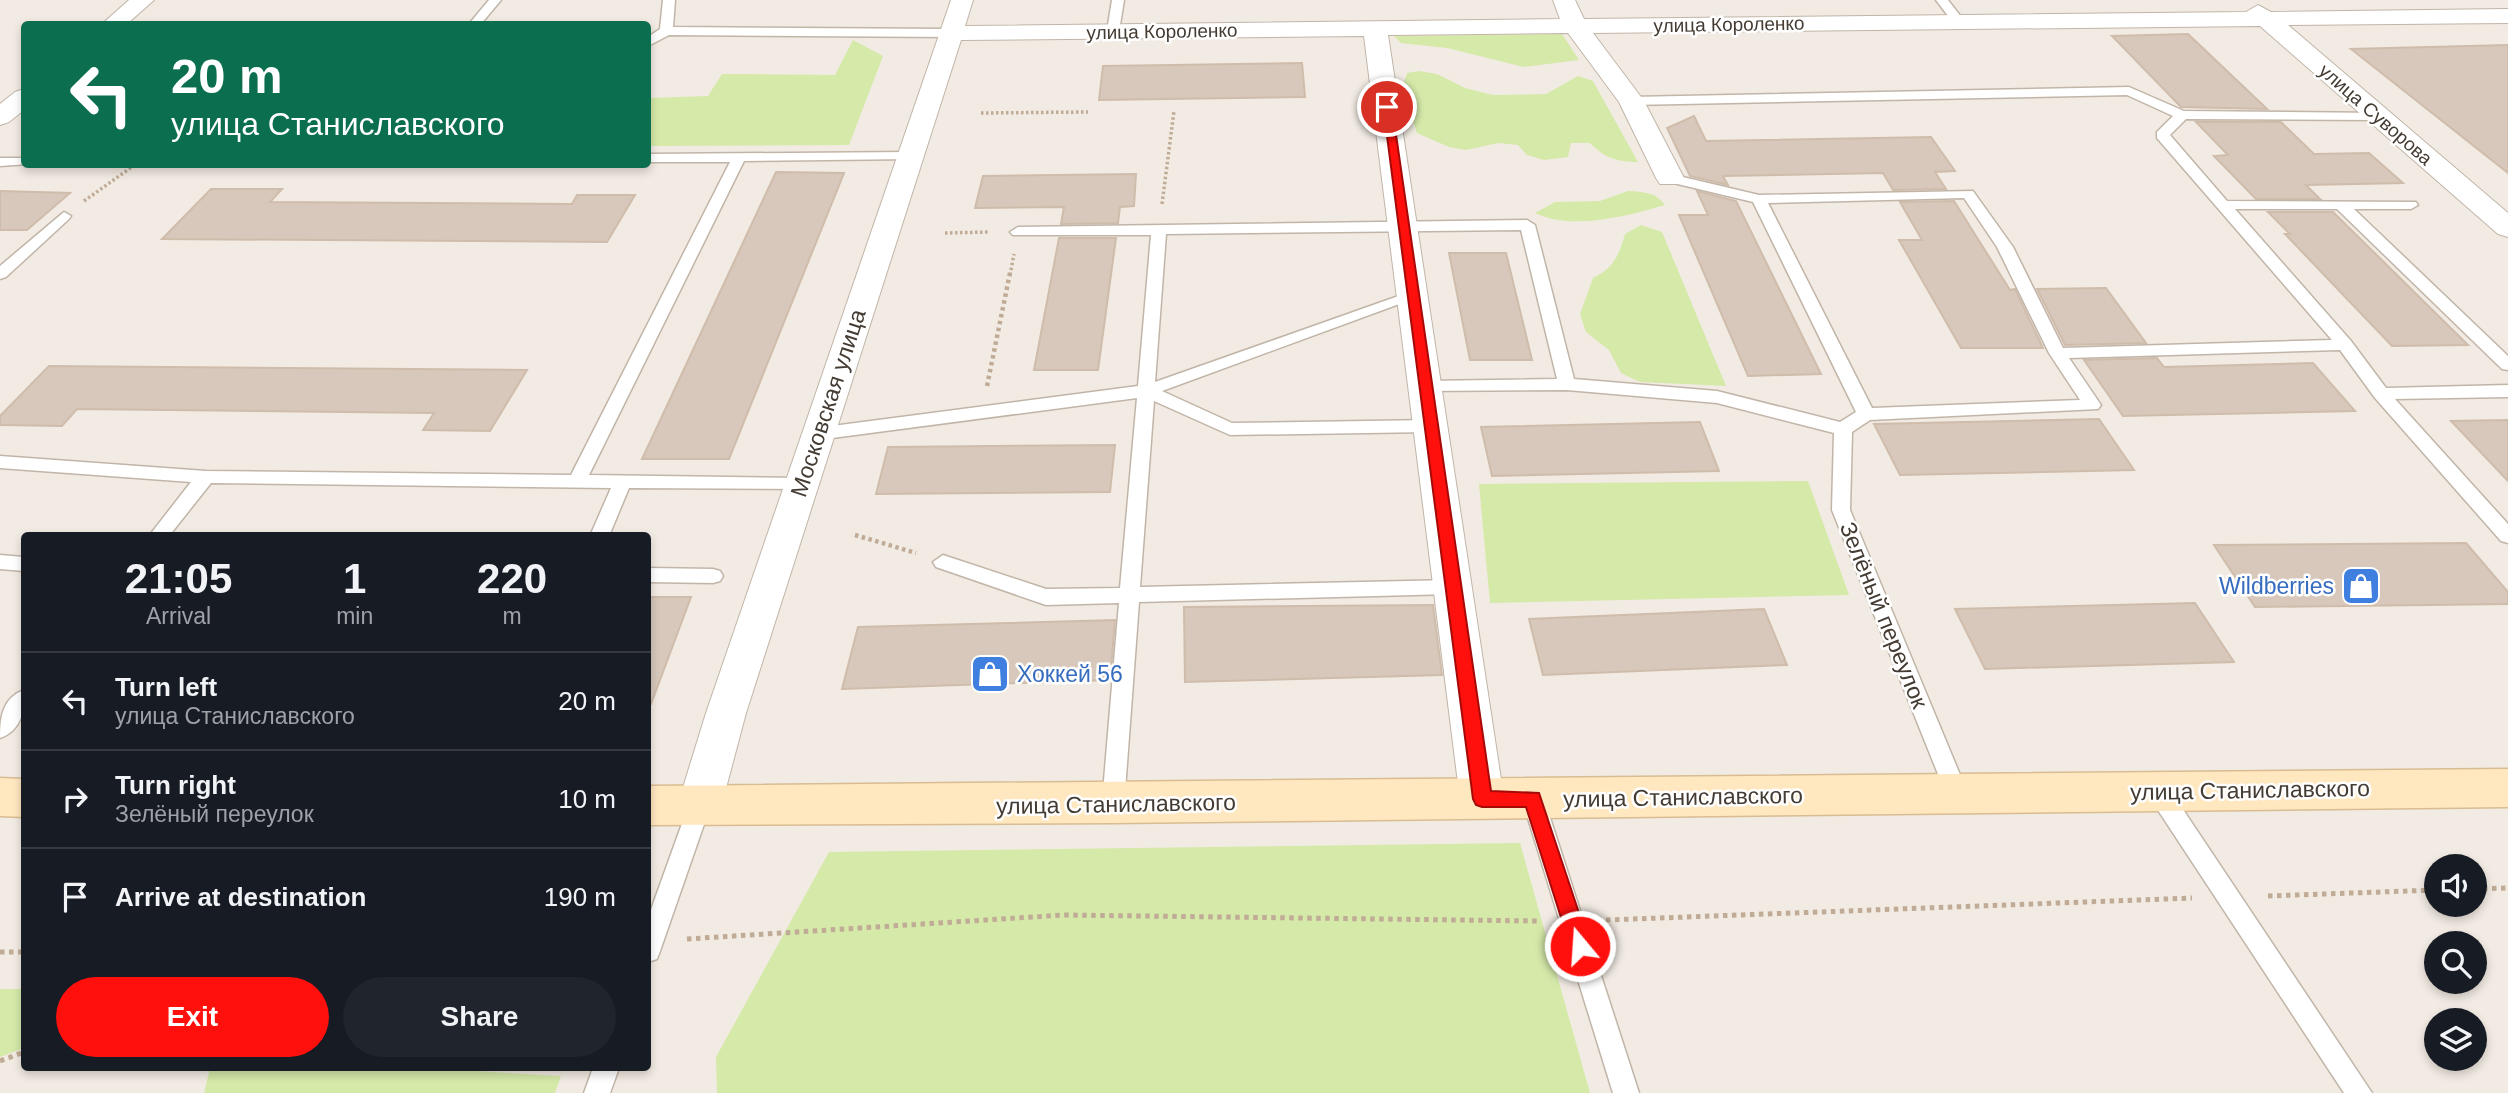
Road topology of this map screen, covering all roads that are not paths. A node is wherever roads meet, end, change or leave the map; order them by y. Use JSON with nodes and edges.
{"nodes":[{"id":1,"x":143,"y":0,"type":"edge"},
{"id":2,"x":495,"y":0,"type":"edge"},
{"id":3,"x":669,"y":0,"type":"edge"},
{"id":4,"x":962,"y":0,"type":"edge"},
{"id":5,"x":1118,"y":0,"type":"edge"},
{"id":6,"x":1564,"y":0,"type":"edge"},
{"id":7,"x":1941,"y":0,"type":"edge"},
{"id":8,"x":2244,"y":0,"type":"edge"},
{"id":9,"x":2508,"y":16,"type":"edge"},
{"id":10,"x":2265,"y":18,"type":"junction"},
{"id":11,"x":117,"y":21,"type":"edge"},
{"id":12,"x":478,"y":21,"type":"edge"},
{"id":13,"x":1959,"y":22,"type":"junction"},
{"id":14,"x":1575,"y":26,"type":"junction"},
{"id":15,"x":1376,"y":29,"type":"junction"},
{"id":16,"x":666,"y":32,"type":"junction"},
{"id":17,"x":1113,"y":32,"type":"junction"},
{"id":18,"x":950,"y":33,"type":"junction"},
{"id":19,"x":651,"y":41,"type":"edge"},
{"id":20,"x":21,"y":100,"type":"edge"},
{"id":21,"x":1630,"y":101,"type":"junction"},
{"id":22,"x":2182,"y":115,"type":"junction"},
{"id":23,"x":2378,"y":116,"type":"junction"},
{"id":24,"x":0,"y":117,"type":"edge"},
{"id":25,"x":909,"y":156,"type":"junction"},
{"id":26,"x":738,"y":157,"type":"junction"},
{"id":27,"x":651,"y":158,"type":"edge"},
{"id":28,"x":0,"y":162,"type":"edge"},
{"id":29,"x":21,"y":162,"type":"edge"},
{"id":30,"x":1670,"y":178,"type":"joint"},
{"id":31,"x":1759,"y":199,"type":"junction"},
{"id":32,"x":2221,"y":205,"type":"junction"},
{"id":33,"x":2341,"y":205,"type":"junction"},
{"id":34,"x":2411,"y":205,"type":"dead end"},
{"id":35,"x":64,"y":216,"type":"road end"},
{"id":36,"x":1403,"y":226,"type":"junction"},
{"id":37,"x":2508,"y":228,"type":"edge"},
{"id":38,"x":1159,"y":231,"type":"junction"},
{"id":39,"x":1018,"y":232,"type":"road end"},
{"id":40,"x":0,"y":274,"type":"edge"},
{"id":41,"x":1413,"y":296,"type":"junction"},
{"id":42,"x":2345,"y":345,"type":"junction"},
{"id":43,"x":2057,"y":353,"type":"junction"},
{"id":44,"x":2508,"y":365,"type":"edge"},
{"id":45,"x":1567,"y":384,"type":"junction"},
{"id":46,"x":1426,"y":387,"type":"junction"},
{"id":47,"x":1146,"y":391,"type":"junction"},
{"id":48,"x":2508,"y":391,"type":"edge"},
{"id":49,"x":2381,"y":394,"type":"junction"},
{"id":50,"x":1866,"y":414,"type":"junction"},
{"id":51,"x":1431,"y":426,"type":"junction"},
{"id":52,"x":1843,"y":429,"type":"junction"},
{"id":53,"x":817,"y":434,"type":"junction"},
{"id":54,"x":0,"y":462,"type":"edge"},
{"id":55,"x":206,"y":477,"type":"junction"},
{"id":56,"x":577,"y":481,"type":"junction"},
{"id":57,"x":623,"y":481,"type":"junction"},
{"id":58,"x":801,"y":484,"type":"junction"},
{"id":59,"x":161,"y":532,"type":"edge"},
{"id":60,"x":601,"y":532,"type":"edge"},
{"id":61,"x":2508,"y":536,"type":"edge"},
{"id":62,"x":0,"y":562,"type":"edge"},
{"id":63,"x":943,"y":562,"type":"road end"},
{"id":64,"x":21,"y":564,"type":"edge"},
{"id":65,"x":651,"y":575,"type":"edge"},
{"id":66,"x":713,"y":576,"type":"dead end"},
{"id":67,"x":1453,"y":587,"type":"junction"},
{"id":68,"x":1129,"y":595,"type":"junction"},
{"id":69,"x":21,"y":703,"type":"edge"},
{"id":70,"x":0,"y":729,"type":"edge"},
{"id":71,"x":2508,"y":788,"type":"edge"},
{"id":72,"x":2158,"y":791,"type":"junction"},
{"id":73,"x":1957,"y":794,"type":"junction"},
{"id":74,"x":0,"y":797,"type":"edge"},
{"id":75,"x":21,"y":798,"type":"edge"},
{"id":76,"x":1482,"y":799,"type":"junction"},
{"id":77,"x":1533,"y":799,"type":"junction"},
{"id":78,"x":1112,"y":804,"type":"junction"},
{"id":79,"x":651,"y":806,"type":"edge"},
{"id":80,"x":699,"y":807,"type":"junction"},
{"id":81,"x":651,"y":943,"type":"edge"},
{"id":82,"x":605,"y":1071,"type":"edge"},
{"id":83,"x":597,"y":1093,"type":"edge"},
{"id":84,"x":1626,"y":1093,"type":"edge"},
{"id":85,"x":2359,"y":1093,"type":"edge"}],
"edges":[{"from":1,"to":11,"type":"street"},
{"from":2,"to":12,"type":"lane"},
{"from":3,"to":16,"type":"lane"},
{"from":4,"to":18,"type":"street","name":"Московская улица"},
{"from":5,"to":17,"type":"lane"},
{"from":6,"to":14,"type":"street"},
{"from":7,"to":13,"type":"lane"},
{"from":8,"to":10,"type":"street","name":"улица Суворова"},
{"from":9,"to":10,"type":"street","name":"улица Короленко"},
{"from":10,"to":13,"type":"street","name":"улица Короленко"},
{"from":10,"to":23,"type":"street","name":"улица Суворова"},
{"from":13,"to":14,"type":"street","name":"улица Короленко"},
{"from":14,"to":15,"type":"street","name":"улица Короленко"},
{"from":14,"to":21,"type":"street"},
{"from":15,"to":17,"type":"street","name":"улица Короленко"},
{"from":15,"to":36,"type":"street"},
{"from":16,"to":18,"type":"lane"},
{"from":16,"to":19,"type":"lane"},
{"from":17,"to":18,"type":"street","name":"улица Короленко"},
{"from":18,"to":25,"type":"street","name":"Московская улица"},
{"from":20,"to":24,"type":"street"},
{"from":21,"to":22,"type":"lane"},
{"from":21,"to":30,"type":"street"},
{"from":22,"to":23,"type":"lane"},
{"from":22,"to":32,"type":"lane"},
{"from":23,"to":37,"type":"street","name":"улица Суворова"},
{"from":25,"to":26,"type":"lane"},
{"from":25,"to":53,"type":"street","name":"Московская улица"},
{"from":26,"to":27,"type":"lane"},
{"from":26,"to":56,"type":"lane"},
{"from":28,"to":29,"type":"lane"},
{"from":30,"to":31,"type":"lane"},
{"from":31,"to":43,"type":"lane"},
{"from":31,"to":50,"type":"lane"},
{"from":32,"to":33,"type":"lane"},
{"from":32,"to":42,"type":"lane"},
{"from":33,"to":34,"type":"lane"},
{"from":33,"to":44,"type":"lane"},
{"from":35,"to":40,"type":"lane"},
{"from":36,"to":38,"type":"lane"},
{"from":36,"to":41,"type":"street"},
{"from":36,"to":45,"type":"lane"},
{"from":38,"to":39,"type":"lane"},
{"from":38,"to":47,"type":"lane"},
{"from":41,"to":46,"type":"street"},
{"from":41,"to":47,"type":"lane"},
{"from":42,"to":43,"type":"lane"},
{"from":42,"to":49,"type":"lane"},
{"from":43,"to":50,"type":"lane"},
{"from":45,"to":46,"type":"lane"},
{"from":45,"to":52,"type":"lane"},
{"from":46,"to":51,"type":"street"},
{"from":47,"to":51,"type":"lane"},
{"from":47,"to":53,"type":"lane"},
{"from":47,"to":68,"type":"lane"},
{"from":48,"to":49,"type":"lane"},
{"from":49,"to":61,"type":"lane"},
{"from":50,"to":52,"type":"lane"},
{"from":51,"to":67,"type":"street"},
{"from":52,"to":73,"type":"lane","name":"Зелёный переулок"},
{"from":53,"to":58,"type":"street","name":"Московская улица"},
{"from":54,"to":55,"type":"lane"},
{"from":55,"to":56,"type":"lane"},
{"from":55,"to":59,"type":"lane"},
{"from":56,"to":57,"type":"lane"},
{"from":57,"to":58,"type":"lane"},
{"from":57,"to":60,"type":"lane"},
{"from":58,"to":80,"type":"street","name":"Московская улица"},
{"from":62,"to":64,"type":"lane"},
{"from":63,"to":68,"type":"lane"},
{"from":65,"to":66,"type":"lane"},
{"from":67,"to":68,"type":"lane"},
{"from":67,"to":76,"type":"street"},
{"from":68,"to":78,"type":"lane"},
{"from":69,"to":70,"type":"lane"},
{"from":71,"to":72,"type":"main road","name":"улица Станиславского"},
{"from":72,"to":73,"type":"main road","name":"улица Станиславского"},
{"from":72,"to":85,"type":"lane"},
{"from":73,"to":77,"type":"main road","name":"улица Станиславского"},
{"from":74,"to":75,"type":"main road"},
{"from":76,"to":77,"type":"main road","name":"улица Станиславского"},
{"from":76,"to":78,"type":"main road","name":"улица Станиславского"},
{"from":77,"to":84,"type":"lane"},
{"from":78,"to":80,"type":"main road","name":"улица Станиславского"},
{"from":79,"to":80,"type":"main road","name":"улица Станиславского"},
{"from":80,"to":81,"type":"lane"},
{"from":82,"to":83,"type":"lane"}]}
